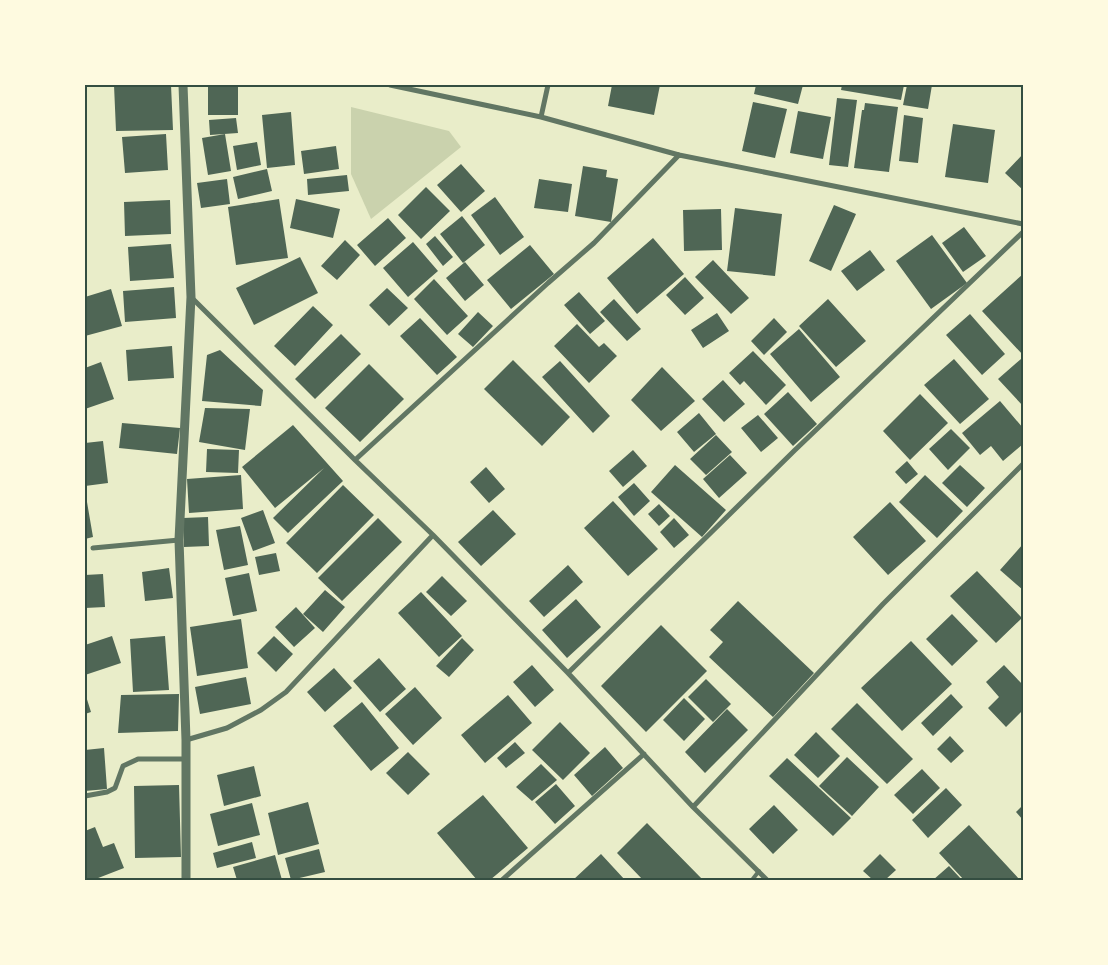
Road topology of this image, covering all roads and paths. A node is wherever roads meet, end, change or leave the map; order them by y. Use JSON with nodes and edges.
{"nodes":[{"id":1,"x":183,"y":85,"type":"edge"},
{"id":2,"x":390,"y":85,"type":"edge"},
{"id":3,"x":548,"y":85,"type":"edge"},
{"id":4,"x":542,"y":117,"type":"junction"},
{"id":5,"x":679,"y":154,"type":"junction"},
{"id":6,"x":1023,"y":224,"type":"edge"},
{"id":7,"x":1023,"y":232,"type":"edge"},
{"id":8,"x":192,"y":297,"type":"junction"},
{"id":9,"x":355,"y":460,"type":"junction"},
{"id":10,"x":1023,"y":464,"type":"edge"},
{"id":11,"x":433,"y":536,"type":"junction"},
{"id":12,"x":179,"y":540,"type":"junction"},
{"id":13,"x":93,"y":548,"type":"dead end"},
{"id":14,"x":568,"y":674,"type":"junction"},
{"id":15,"x":186,"y":740,"type":"junction"},
{"id":16,"x":644,"y":754,"type":"junction"},
{"id":17,"x":185,"y":759,"type":"junction"},
{"id":18,"x":85,"y":796,"type":"edge"},
{"id":19,"x":693,"y":807,"type":"junction"},
{"id":20,"x":759,"y":871,"type":"junction"},
{"id":21,"x":186,"y":880,"type":"edge"},
{"id":22,"x":502,"y":880,"type":"edge"},
{"id":23,"x":752,"y":880,"type":"edge"},
{"id":24,"x":767,"y":880,"type":"edge"}],
"edges":[{"from":1,"to":8,"type":"street"},
{"from":2,"to":4,"type":"street"},
{"from":3,"to":4,"type":"street"},
{"from":4,"to":5,"type":"street"},
{"from":5,"to":6,"type":"street"},
{"from":5,"to":9,"type":"street"},
{"from":7,"to":14,"type":"street"},
{"from":8,"to":9,"type":"street"},
{"from":8,"to":12,"type":"street"},
{"from":9,"to":11,"type":"street"},
{"from":10,"to":19,"type":"street"},
{"from":11,"to":14,"type":"street"},
{"from":11,"to":15,"type":"street"},
{"from":12,"to":13,"type":"street"},
{"from":12,"to":15,"type":"street"},
{"from":14,"to":16,"type":"street"},
{"from":15,"to":17,"type":"street"},
{"from":16,"to":19,"type":"street"},
{"from":16,"to":22,"type":"street"},
{"from":17,"to":18,"type":"street"},
{"from":17,"to":21,"type":"street"},
{"from":19,"to":20,"type":"street"},
{"from":20,"to":23,"type":"lane"},
{"from":20,"to":24,"type":"street"}]}
